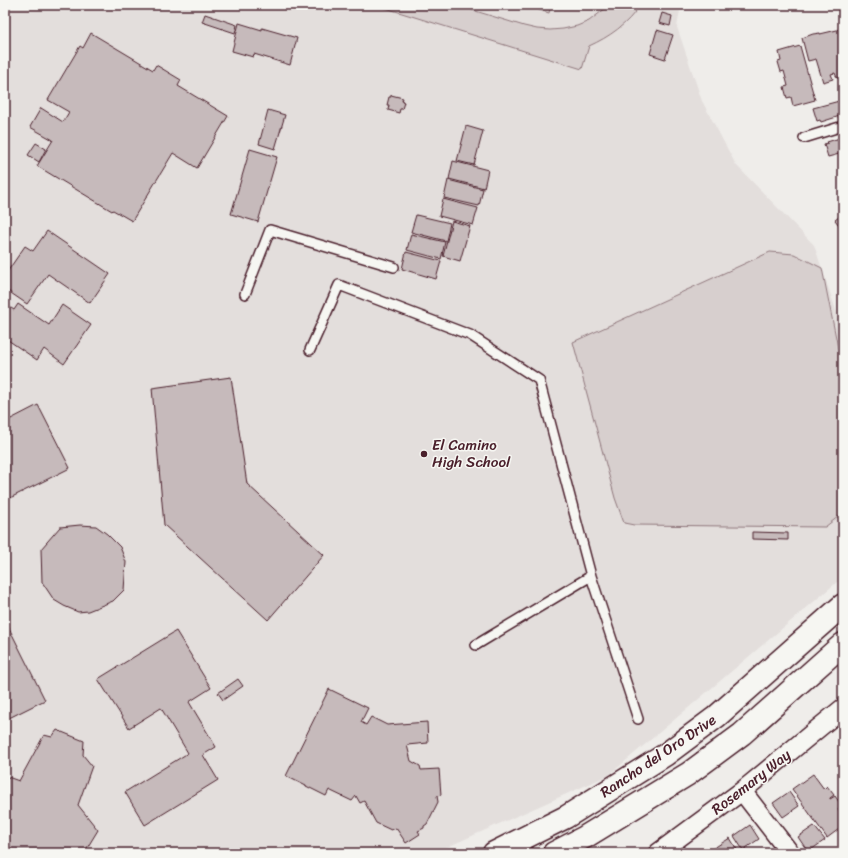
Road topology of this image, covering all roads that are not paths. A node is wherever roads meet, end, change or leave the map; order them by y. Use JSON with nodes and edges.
{"nodes":[{"id":1,"x":843,"y":126,"type":"edge"},
{"id":2,"x":804,"y":138,"type":"dead end"},
{"id":3,"x":394,"y":267,"type":"dead end"},
{"id":4,"x":245,"y":294,"type":"dead end"},
{"id":5,"x":310,"y":350,"type":"dead end"},
{"id":6,"x":591,"y":576,"type":"junction"},
{"id":7,"x":843,"y":605,"type":"edge"},
{"id":8,"x":843,"y":644,"type":"edge"},
{"id":9,"x":476,"y":646,"type":"dead end"},
{"id":10,"x":843,"y":708,"type":"edge"},
{"id":11,"x":638,"y":719,"type":"dead end"},
{"id":12,"x":742,"y":791,"type":"junction"},
{"id":13,"x":494,"y":853,"type":"edge"},
{"id":14,"x":554,"y":853,"type":"edge"},
{"id":15,"x":658,"y":853,"type":"edge"},
{"id":16,"x":790,"y":853,"type":"edge"}],
"edges":[{"from":1,"to":2,"type":"lane"},
{"from":3,"to":4,"type":"lane"},
{"from":5,"to":6,"type":"lane"},
{"from":6,"to":9,"type":"lane"},
{"from":6,"to":11,"type":"lane"},
{"from":7,"to":13,"type":"main road","name":"Rancho del Oro Drive"},
{"from":8,"to":14,"type":"main road","name":"Rancho del Oro Drive"},
{"from":10,"to":12,"type":"street","name":"Rosemary Way"},
{"from":12,"to":15,"type":"street","name":"Rosemary Way"},
{"from":12,"to":16,"type":"street"}]}
